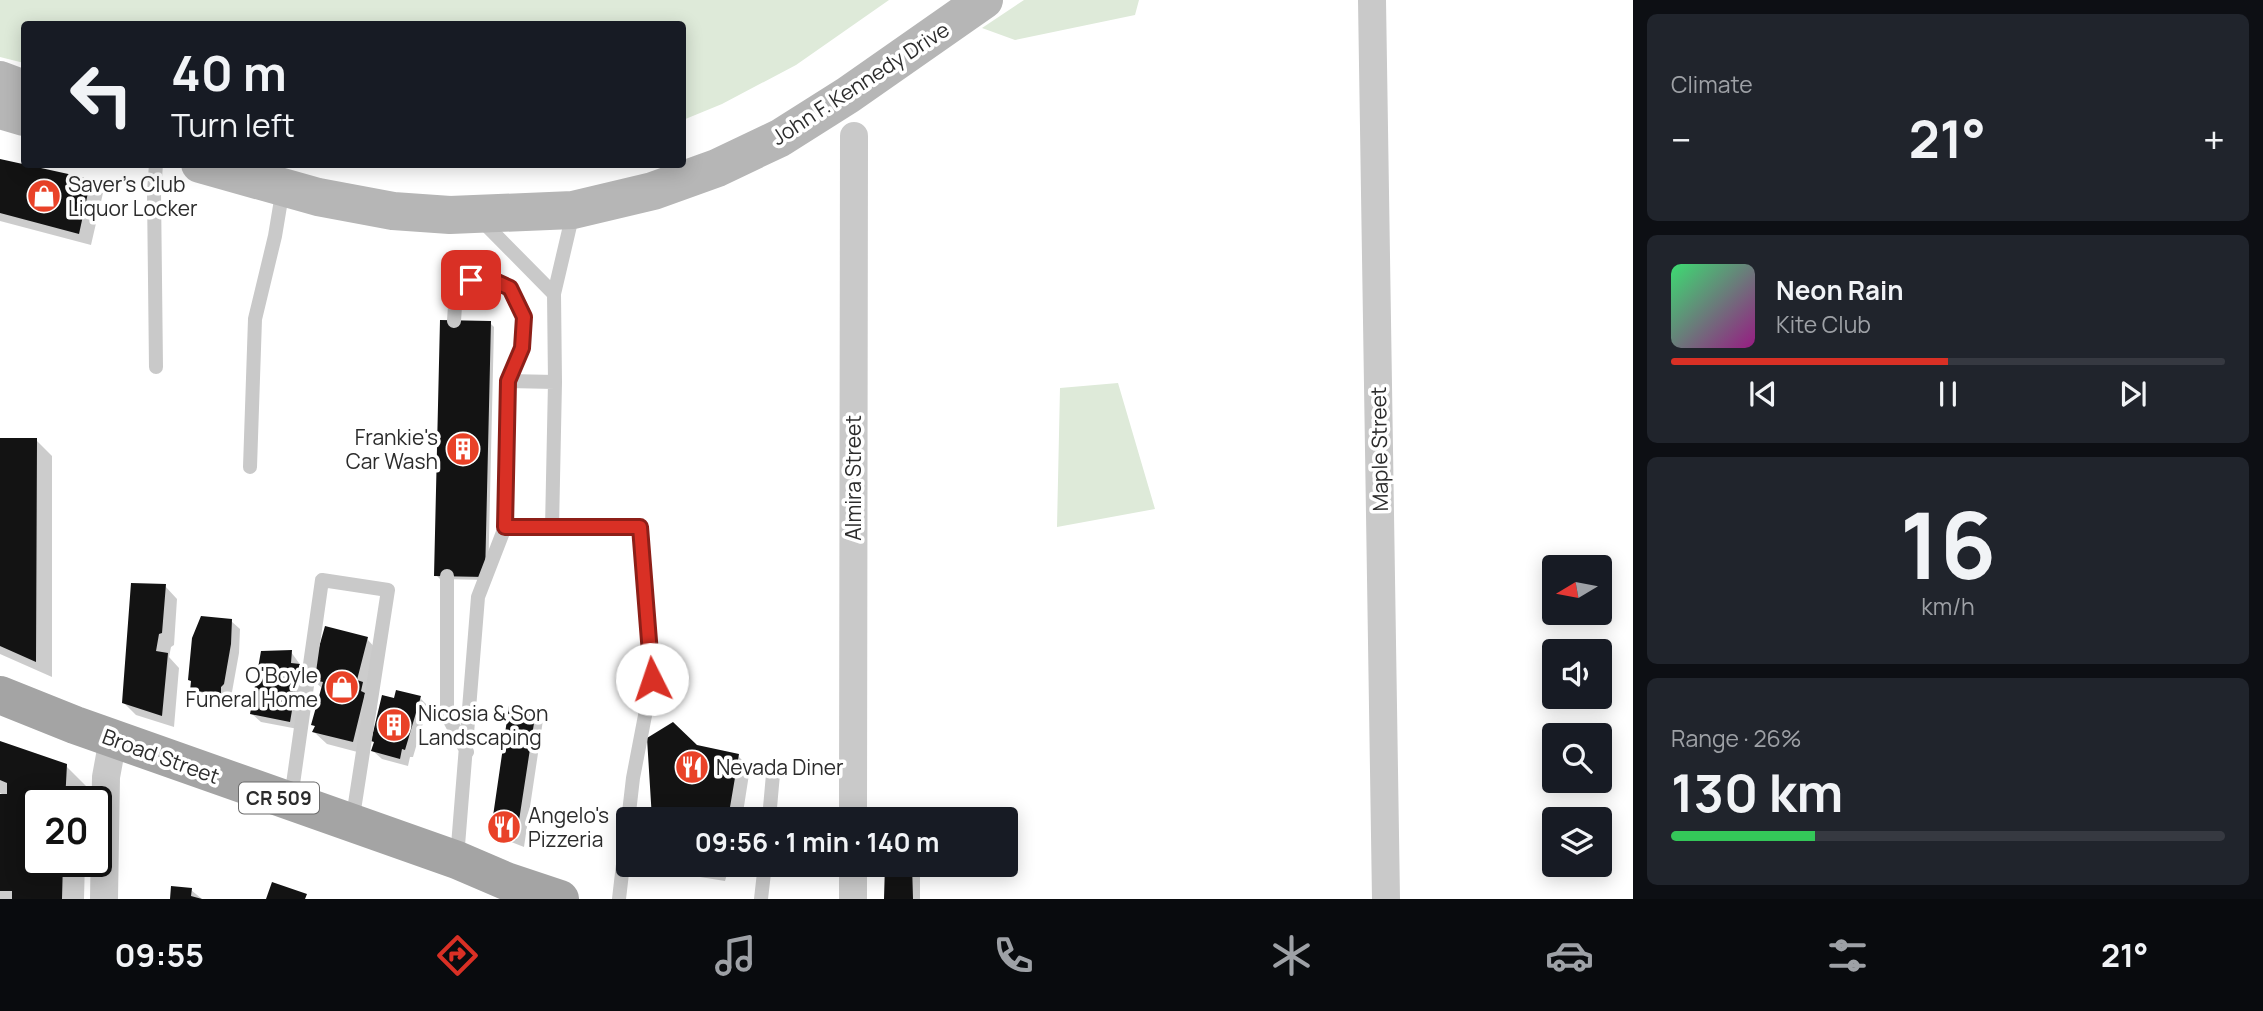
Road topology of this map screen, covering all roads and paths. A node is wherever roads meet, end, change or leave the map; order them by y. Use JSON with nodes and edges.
{"nodes":[{"id":1,"x":939,"y":0,"type":"edge"},
{"id":2,"x":984,"y":0,"type":"edge"},
{"id":3,"x":1372,"y":0,"type":"edge"},
{"id":4,"x":0,"y":80,"type":"edge"},
{"id":5,"x":21,"y":88,"type":"edge"},
{"id":6,"x":0,"y":89,"type":"edge"},
{"id":7,"x":21,"y":94,"type":"edge"},
{"id":8,"x":0,"y":110,"type":"edge"},
{"id":9,"x":21,"y":116,"type":"edge"},
{"id":10,"x":854,"y":136,"type":"dead end"},
{"id":11,"x":686,"y":152,"type":"edge"},
{"id":12,"x":156,"y":168,"type":"edge"},
{"id":13,"x":230,"y":168,"type":"edge"},
{"id":14,"x":635,"y":168,"type":"edge"},
{"id":15,"x":290,"y":176,"type":"edge"},
{"id":16,"x":573,"y":210,"type":"junction"},
{"id":17,"x":476,"y":215,"type":"junction"},
{"id":18,"x":554,"y":294,"type":"junction"},
{"id":19,"x":454,"y":321,"type":"dead end"},
{"id":20,"x":156,"y":367,"type":"dead end"},
{"id":21,"x":508,"y":381,"type":"junction"},
{"id":22,"x":555,"y":382,"type":"junction"},
{"id":23,"x":250,"y":467,"type":"dead end"},
{"id":24,"x":505,"y":527,"type":"junction"},
{"id":25,"x":552,"y":528,"type":"junction"},
{"id":26,"x":447,"y":576,"type":"dead end"},
{"id":27,"x":0,"y":695,"type":"edge"},
{"id":28,"x":113,"y":738,"type":"junction"},
{"id":29,"x":467,"y":752,"type":"junction"},
{"id":30,"x":773,"y":774,"type":"dead end"},
{"id":31,"x":290,"y":802,"type":"junction"},
{"id":32,"x":770,"y":807,"type":"edge"},
{"id":33,"x":853,"y":807,"type":"edge"},
{"id":34,"x":352,"y":824,"type":"junction"},
{"id":35,"x":457,"y":860,"type":"junction"},
{"id":36,"x":764,"y":877,"type":"edge"},
{"id":37,"x":853,"y":877,"type":"edge"},
{"id":38,"x":505,"y":890,"type":"edge"},
{"id":39,"x":104,"y":899,"type":"edge"},
{"id":40,"x":560,"y":899,"type":"edge"},
{"id":41,"x":619,"y":899,"type":"edge"},
{"id":42,"x":761,"y":899,"type":"edge"},
{"id":43,"x":853,"y":899,"type":"edge"},
{"id":44,"x":1386,"y":899,"type":"edge"}],
"edges":[{"from":1,"to":11,"type":"main road","name":"John F. Kennedy Drive"},
{"from":2,"to":16,"type":"main road","name":"John F. Kennedy Drive"},
{"from":3,"to":44,"type":"street","name":"Maple Street"},
{"from":4,"to":5,"type":"main road"},
{"from":6,"to":7,"type":"main road"},
{"from":8,"to":9,"type":"main road"},
{"from":10,"to":33,"type":"street","name":"Almira Street"},
{"from":12,"to":20,"type":"lane"},
{"from":13,"to":15,"type":"main road","name":"John F. Kennedy Drive"},
{"from":14,"to":15,"type":"main road","name":"John F. Kennedy Drive"},
{"from":15,"to":17,"type":"main road","name":"John F. Kennedy Drive"},
{"from":15,"to":23,"type":"lane"},
{"from":16,"to":17,"type":"main road","name":"John F. Kennedy Drive"},
{"from":16,"to":18,"type":"lane"},
{"from":17,"to":18,"type":"lane"},
{"from":18,"to":22,"type":"lane"},
{"from":19,"to":21,"type":"lane"},
{"from":21,"to":22,"type":"lane"},
{"from":21,"to":24,"type":"lane"},
{"from":22,"to":25,"type":"lane"},
{"from":24,"to":25,"type":"lane"},
{"from":24,"to":29,"type":"lane"},
{"from":25,"to":41,"type":"lane"},
{"from":26,"to":29,"type":"lane"},
{"from":27,"to":28,"type":"main road","name":"Broad Street","number":"CR 509"},
{"from":28,"to":31,"type":"main road","name":"Broad Street","number":"CR 509"},
{"from":28,"to":39,"type":"street"},
{"from":29,"to":35,"type":"lane"},
{"from":30,"to":32,"type":"lane"},
{"from":31,"to":34,"type":"main road","name":"Broad Street","number":"CR 509"},
{"from":31,"to":34,"type":"lane"},
{"from":34,"to":35,"type":"main road","name":"Broad Street","number":"CR 509"},
{"from":35,"to":38,"type":"main road","name":"Broad Street","number":"CR 509"},
{"from":36,"to":42,"type":"lane"},
{"from":37,"to":43,"type":"street"},
{"from":38,"to":40,"type":"main road","name":"Broad Street","number":"CR 509"}]}
